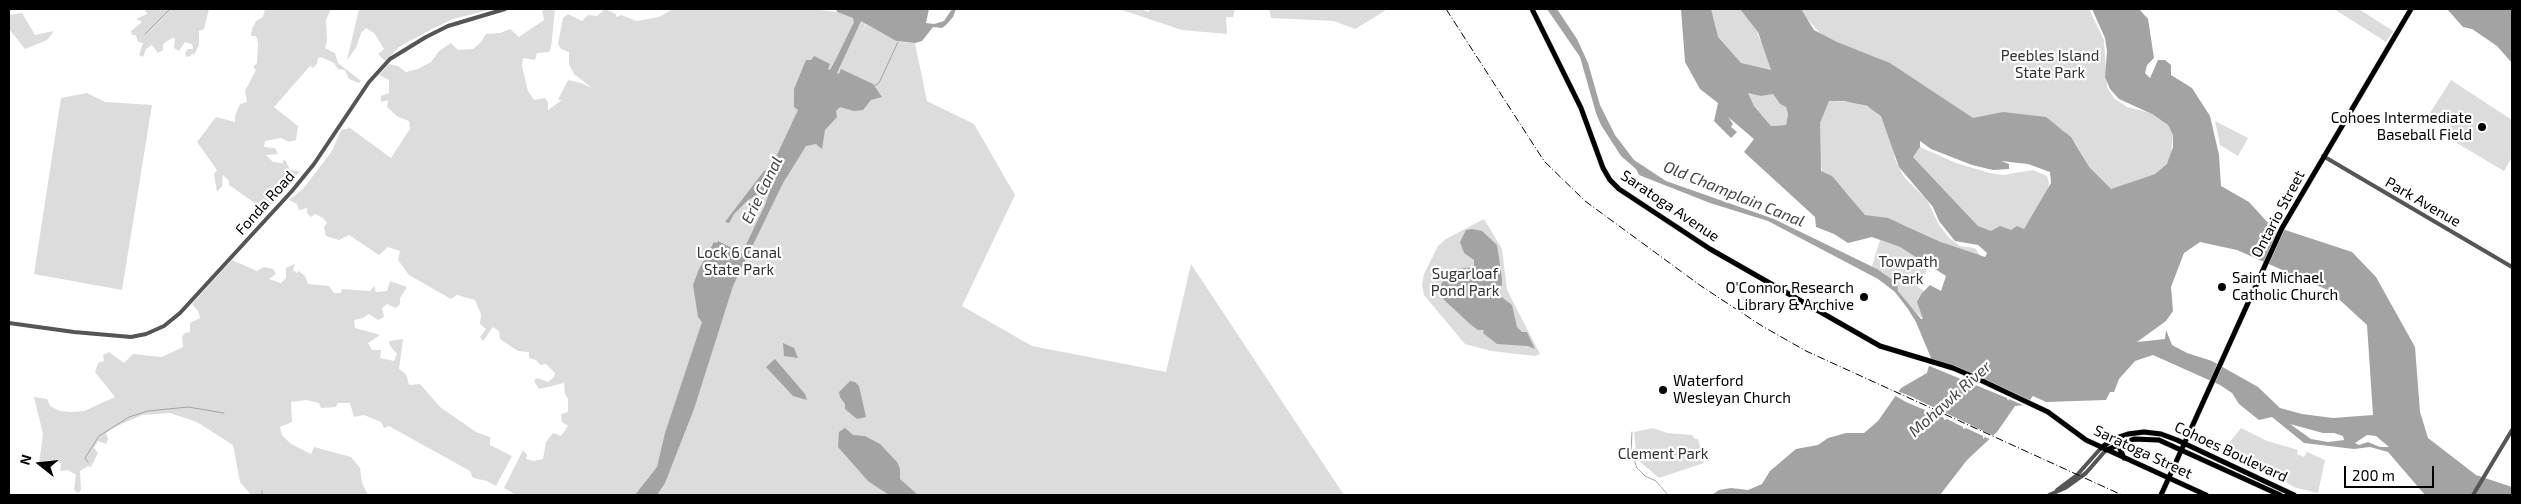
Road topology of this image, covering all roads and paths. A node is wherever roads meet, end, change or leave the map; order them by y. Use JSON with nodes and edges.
{"nodes":[{"id":1,"x":505,"y":9,"type":"edge"},
{"id":2,"x":1532,"y":9,"type":"edge"},
{"id":3,"x":2410,"y":9,"type":"edge"},
{"id":4,"x":2323,"y":156,"type":"junction"},
{"id":5,"x":2512,"y":267,"type":"edge"},
{"id":6,"x":9,"y":322,"type":"edge"},
{"id":7,"x":1880,"y":346,"type":"joint"},
{"id":8,"x":2512,"y":430,"type":"edge"},
{"id":9,"x":2124,"y":442,"type":"junction"},
{"id":10,"x":2183,"y":446,"type":"junction"},
{"id":11,"x":2104,"y":449,"type":"junction"},
{"id":12,"x":2124,"y":458,"type":"junction"},
{"id":13,"x":2168,"y":478,"type":"junction"},
{"id":14,"x":2049,"y":495,"type":"edge"},
{"id":15,"x":2160,"y":495,"type":"edge"},
{"id":16,"x":2206,"y":495,"type":"edge"},
{"id":17,"x":2280,"y":495,"type":"edge"},
{"id":18,"x":2294,"y":495,"type":"edge"},
{"id":19,"x":2473,"y":495,"type":"edge"}],
"edges":[{"from":1,"to":6,"type":"street","name":"Fonda Road"},
{"from":2,"to":7,"type":"main road","name":"Saratoga Avenue"},
{"from":3,"to":4,"type":"main road","name":"Ontario Street"},
{"from":4,"to":5,"type":"street","name":"Park Avenue"},
{"from":4,"to":10,"type":"main road","name":"Ontario Street"},
{"from":7,"to":11,"type":"main road","name":"Saratoga Street"},
{"from":8,"to":19,"type":"street"},
{"from":9,"to":10,"type":"main road","name":"Cohoes Boulevard"},
{"from":9,"to":11,"type":"main road","name":"Cohoes Boulevard"},
{"from":9,"to":12,"type":"main road"},
{"from":10,"to":11,"type":"main road","name":"Cohoes Boulevard"},
{"from":10,"to":13,"type":"main road","name":"Ontario Street"},
{"from":10,"to":17,"type":"main road","name":"Cohoes Boulevard"},
{"from":10,"to":18,"type":"main road","name":"Cohoes Boulevard"},
{"from":11,"to":12,"type":"main road","name":"Saratoga Street"},
{"from":11,"to":14,"type":"street"},
{"from":12,"to":13,"type":"main road","name":"Saratoga Street"},
{"from":13,"to":15,"type":"main road","name":"Ontario Street"},
{"from":13,"to":16,"type":"main road","name":"Saratoga Street"}]}
